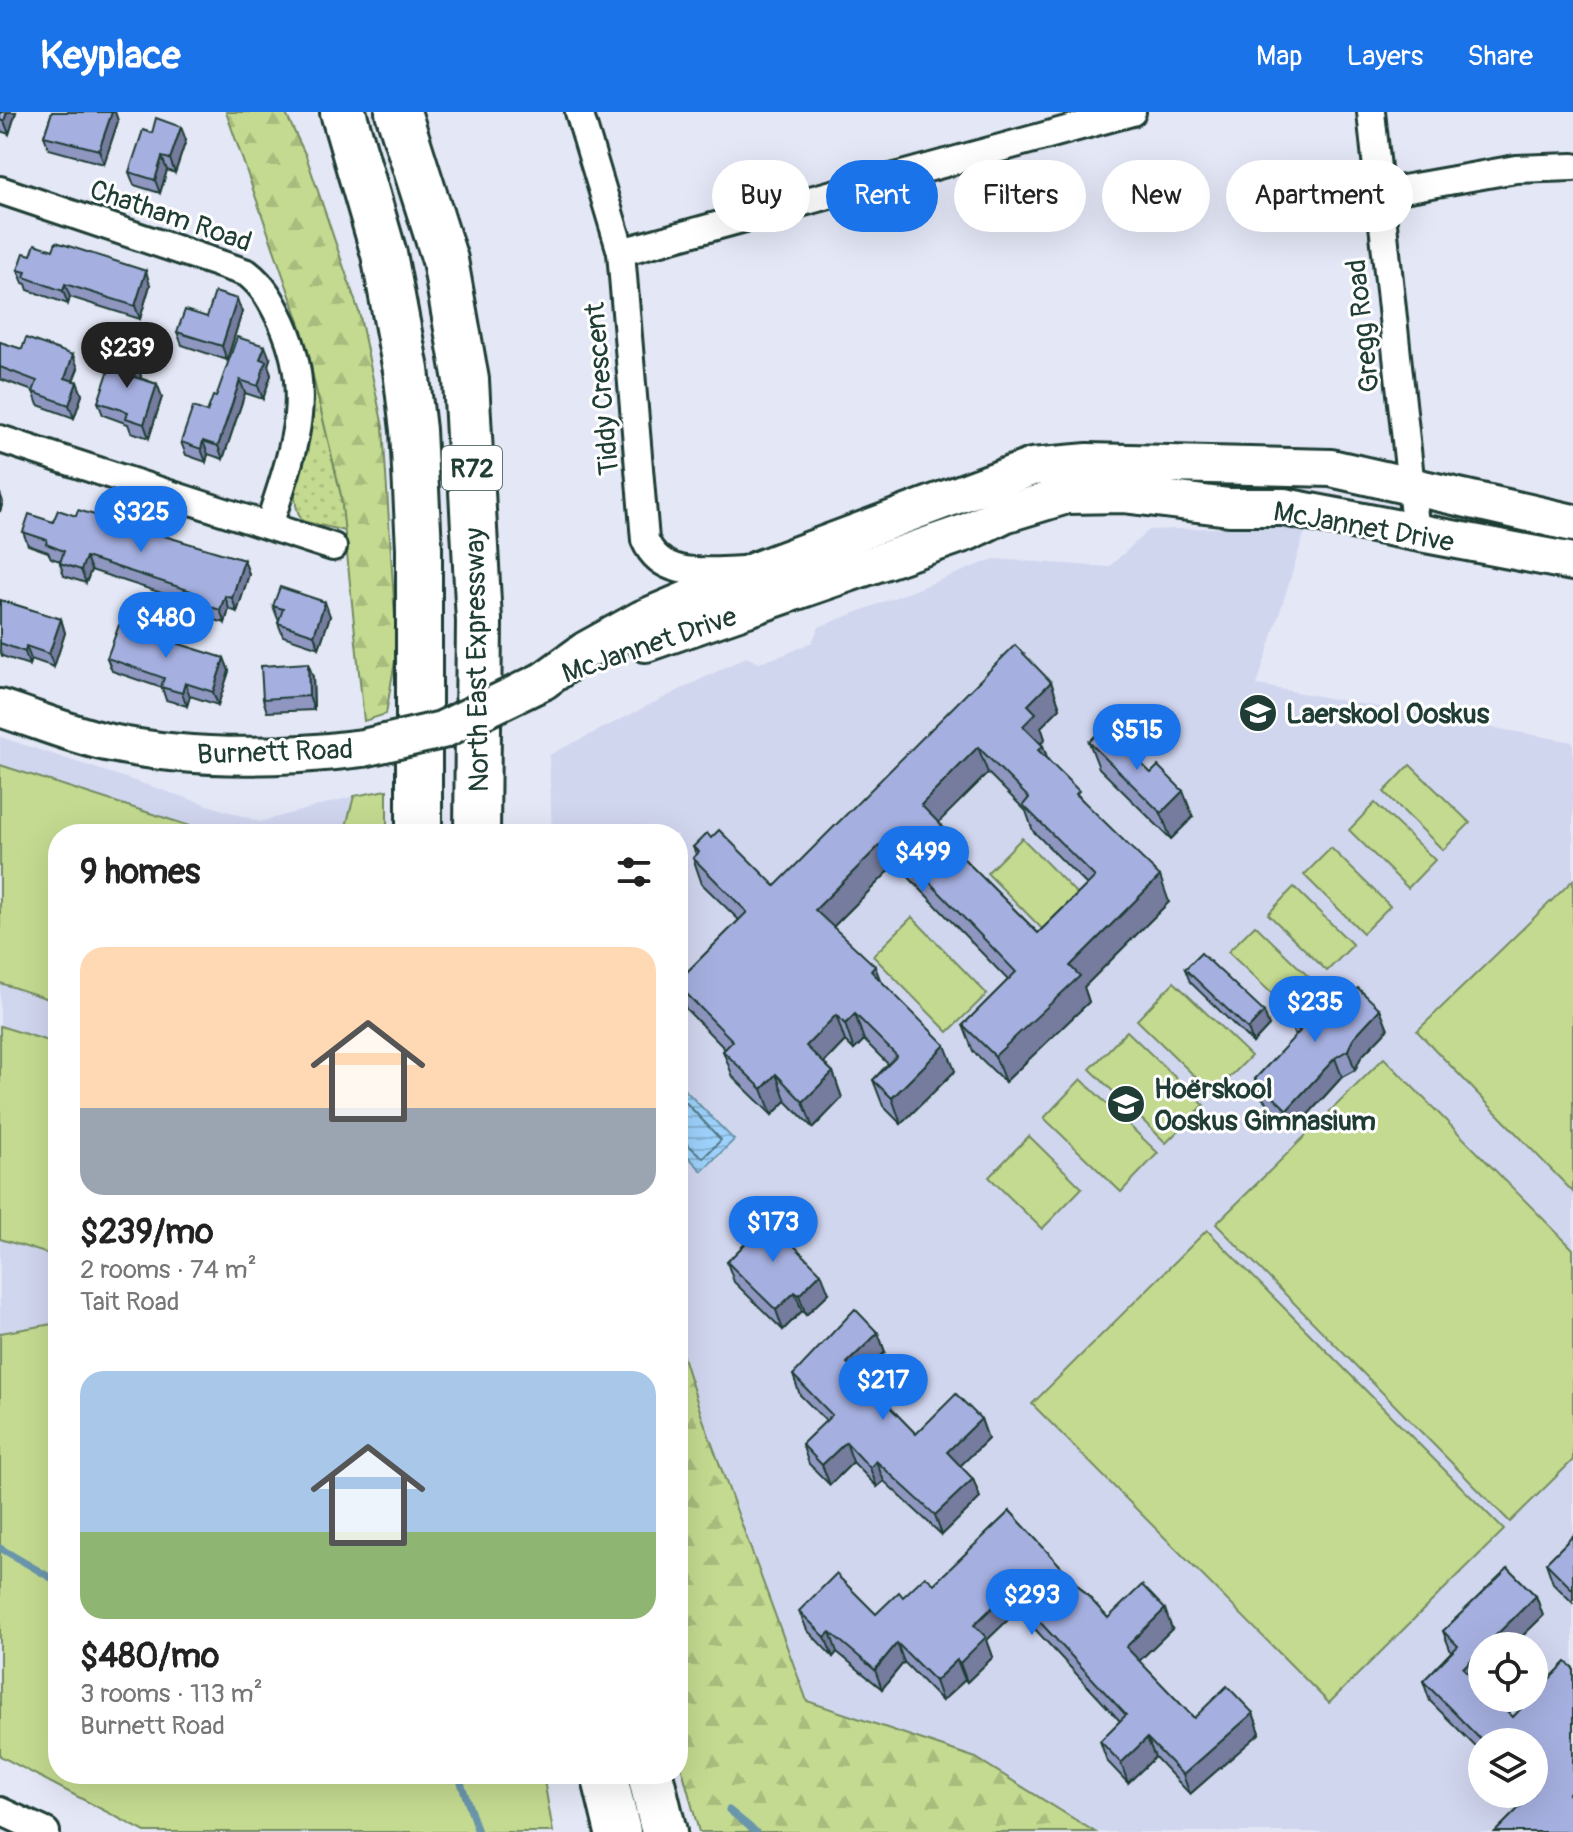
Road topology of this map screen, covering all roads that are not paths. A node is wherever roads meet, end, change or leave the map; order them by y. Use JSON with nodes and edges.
{"nodes":[{"id":1,"x":318,"y":112,"type":"edge"},
{"id":2,"x":343,"y":112,"type":"edge"},
{"id":3,"x":398,"y":112,"type":"edge"},
{"id":4,"x":579,"y":112,"type":"edge"},
{"id":5,"x":1132,"y":112,"type":"edge"},
{"id":6,"x":1371,"y":112,"type":"edge"},
{"id":7,"x":1377,"y":160,"type":"edge"},
{"id":8,"x":1573,"y":167,"type":"edge"},
{"id":9,"x":1413,"y":187,"type":"edge"},
{"id":10,"x":0,"y":190,"type":"edge"},
{"id":11,"x":367,"y":197,"type":"junction"},
{"id":12,"x":1385,"y":232,"type":"edge"},
{"id":13,"x":621,"y":252,"type":"junction"},
{"id":14,"x":0,"y":439,"type":"edge"},
{"id":15,"x":1119,"y":478,"type":"junction"},
{"id":16,"x":1410,"y":484,"type":"junction"},
{"id":17,"x":1573,"y":523,"type":"edge"},
{"id":18,"x":269,"y":525,"type":"junction"},
{"id":19,"x":1416,"y":534,"type":"junction"},
{"id":20,"x":333,"y":547,"type":"dead end"},
{"id":21,"x":1573,"y":562,"type":"edge"},
{"id":22,"x":757,"y":570,"type":"junction"},
{"id":23,"x":684,"y":602,"type":"junction"},
{"id":24,"x":760,"y":606,"type":"junction"},
{"id":25,"x":543,"y":681,"type":"junction"},
{"id":26,"x":0,"y":708,"type":"edge"},
{"id":27,"x":419,"y":824,"type":"edge"},
{"id":28,"x":477,"y":824,"type":"edge"},
{"id":29,"x":606,"y":1784,"type":"edge"},
{"id":30,"x":652,"y":1784,"type":"edge"},
{"id":31,"x":0,"y":1811,"type":"edge"},
{"id":32,"x":46,"y":1832,"type":"edge"},
{"id":33,"x":618,"y":1832,"type":"edge"},
{"id":34,"x":664,"y":1832,"type":"edge"}],
"edges":[{"from":1,"to":11,"type":"highway"},
{"from":2,"to":11,"type":"highway","name":"North East Expressway","number":"R72"},
{"from":3,"to":28,"type":"highway","name":"North East Expressway","number":"R72"},
{"from":4,"to":13,"type":"street","name":"Tiddy Crescent"},
{"from":5,"to":13,"type":"street"},
{"from":6,"to":7,"type":"street","name":"Gregg Road"},
{"from":8,"to":9,"type":"street"},
{"from":10,"to":18,"type":"street","name":"Chatham Road"},
{"from":11,"to":27,"type":"highway","name":"North East Expressway","number":"R72"},
{"from":12,"to":16,"type":"street","name":"Gregg Road"},
{"from":13,"to":22,"type":"street","name":"Tiddy Crescent"},
{"from":14,"to":18,"type":"street"},
{"from":15,"to":16,"type":"street","name":"McJannet Drive"},
{"from":15,"to":19,"type":"street","name":"McJannet Drive"},
{"from":15,"to":22,"type":"street","name":"McJannet Drive"},
{"from":15,"to":24,"type":"street","name":"McJannet Drive"},
{"from":16,"to":17,"type":"street","name":"McJannet Drive"},
{"from":16,"to":19,"type":"street","name":"Gregg Road"},
{"from":18,"to":20,"type":"street"},
{"from":19,"to":21,"type":"street","name":"McJannet Drive"},
{"from":22,"to":23,"type":"street","name":"McJannet Drive"},
{"from":23,"to":24,"type":"street"},
{"from":23,"to":25,"type":"street","name":"McJannet Drive"},
{"from":24,"to":25,"type":"street","name":"McJannet Drive"},
{"from":25,"to":26,"type":"street","name":"Burnett Road","bridge":true},
{"from":29,"to":33,"type":"highway"},
{"from":30,"to":34,"type":"highway"},
{"from":31,"to":32,"type":"street"}]}
